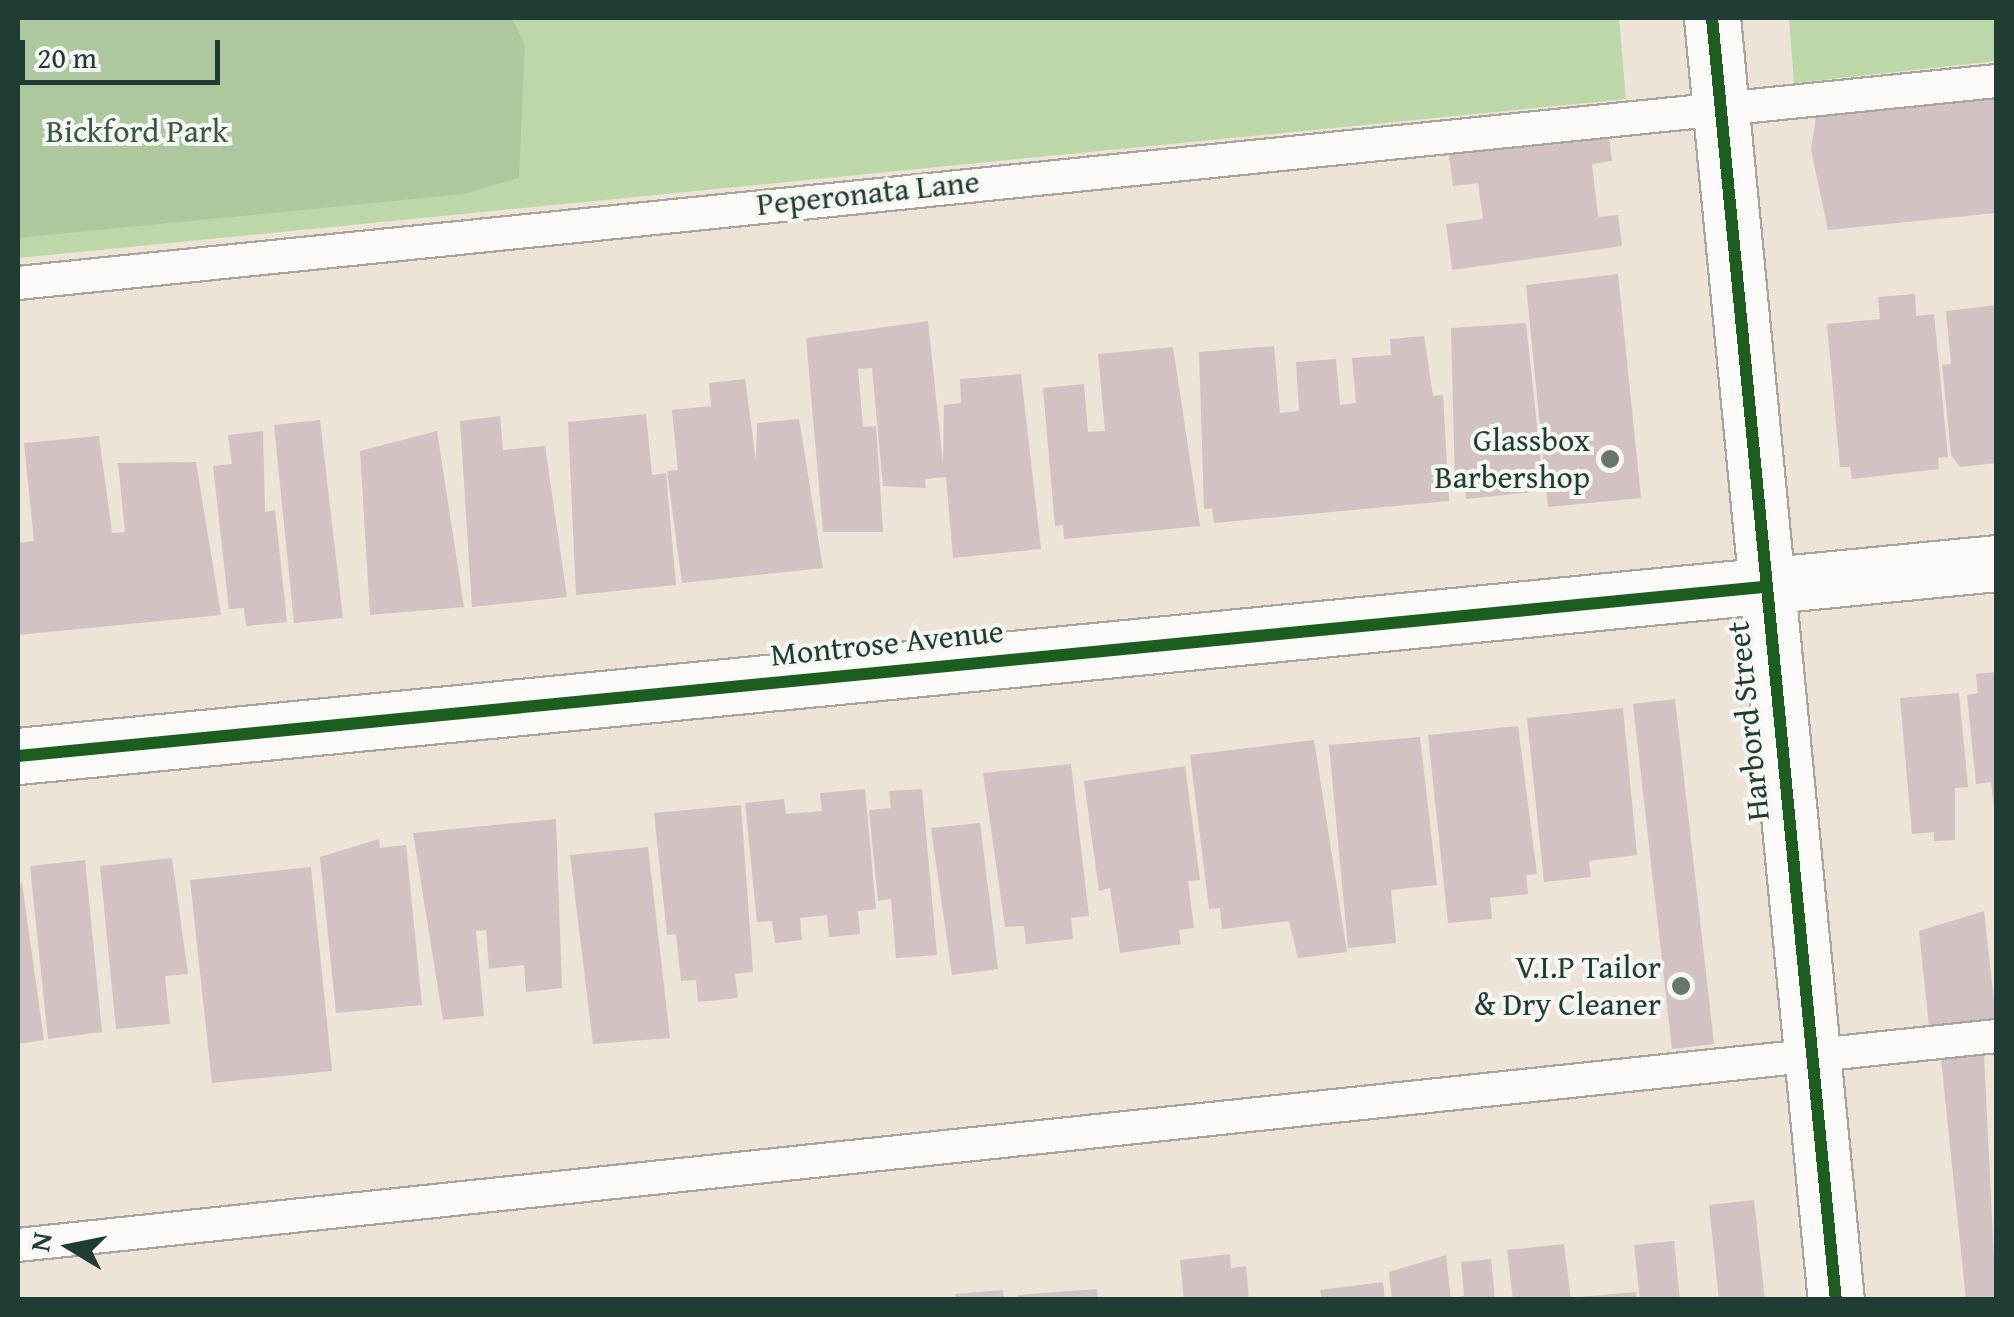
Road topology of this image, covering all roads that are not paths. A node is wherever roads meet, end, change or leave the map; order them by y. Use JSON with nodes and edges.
{"nodes":[{"id":1,"x":1712,"y":18,"type":"edge"},
{"id":2,"x":1996,"y":81,"type":"edge"},
{"id":3,"x":1718,"y":107,"type":"junction"},
{"id":4,"x":18,"y":283,"type":"edge"},
{"id":5,"x":1996,"y":563,"type":"edge"},
{"id":6,"x":1762,"y":587,"type":"junction"},
{"id":7,"x":18,"y":756,"type":"edge"},
{"id":8,"x":1996,"y":1036,"type":"edge"},
{"id":9,"x":1808,"y":1053,"type":"junction"},
{"id":10,"x":18,"y":1245,"type":"edge"},
{"id":11,"x":1836,"y":1300,"type":"edge"}],
"edges":[{"from":1,"to":3,"type":"street","name":"Harbord Street"},
{"from":2,"to":3,"type":"lane","name":"Peperonata Lane"},
{"from":3,"to":4,"type":"lane","name":"Peperonata Lane"},
{"from":3,"to":6,"type":"street","name":"Harbord Street"},
{"from":5,"to":6,"type":"street","name":"Montrose Avenue"},
{"from":6,"to":7,"type":"street","name":"Montrose Avenue"},
{"from":6,"to":9,"type":"street","name":"Harbord Street"},
{"from":8,"to":9,"type":"lane"},
{"from":9,"to":10,"type":"lane"},
{"from":9,"to":11,"type":"street","name":"Harbord Street"}]}
